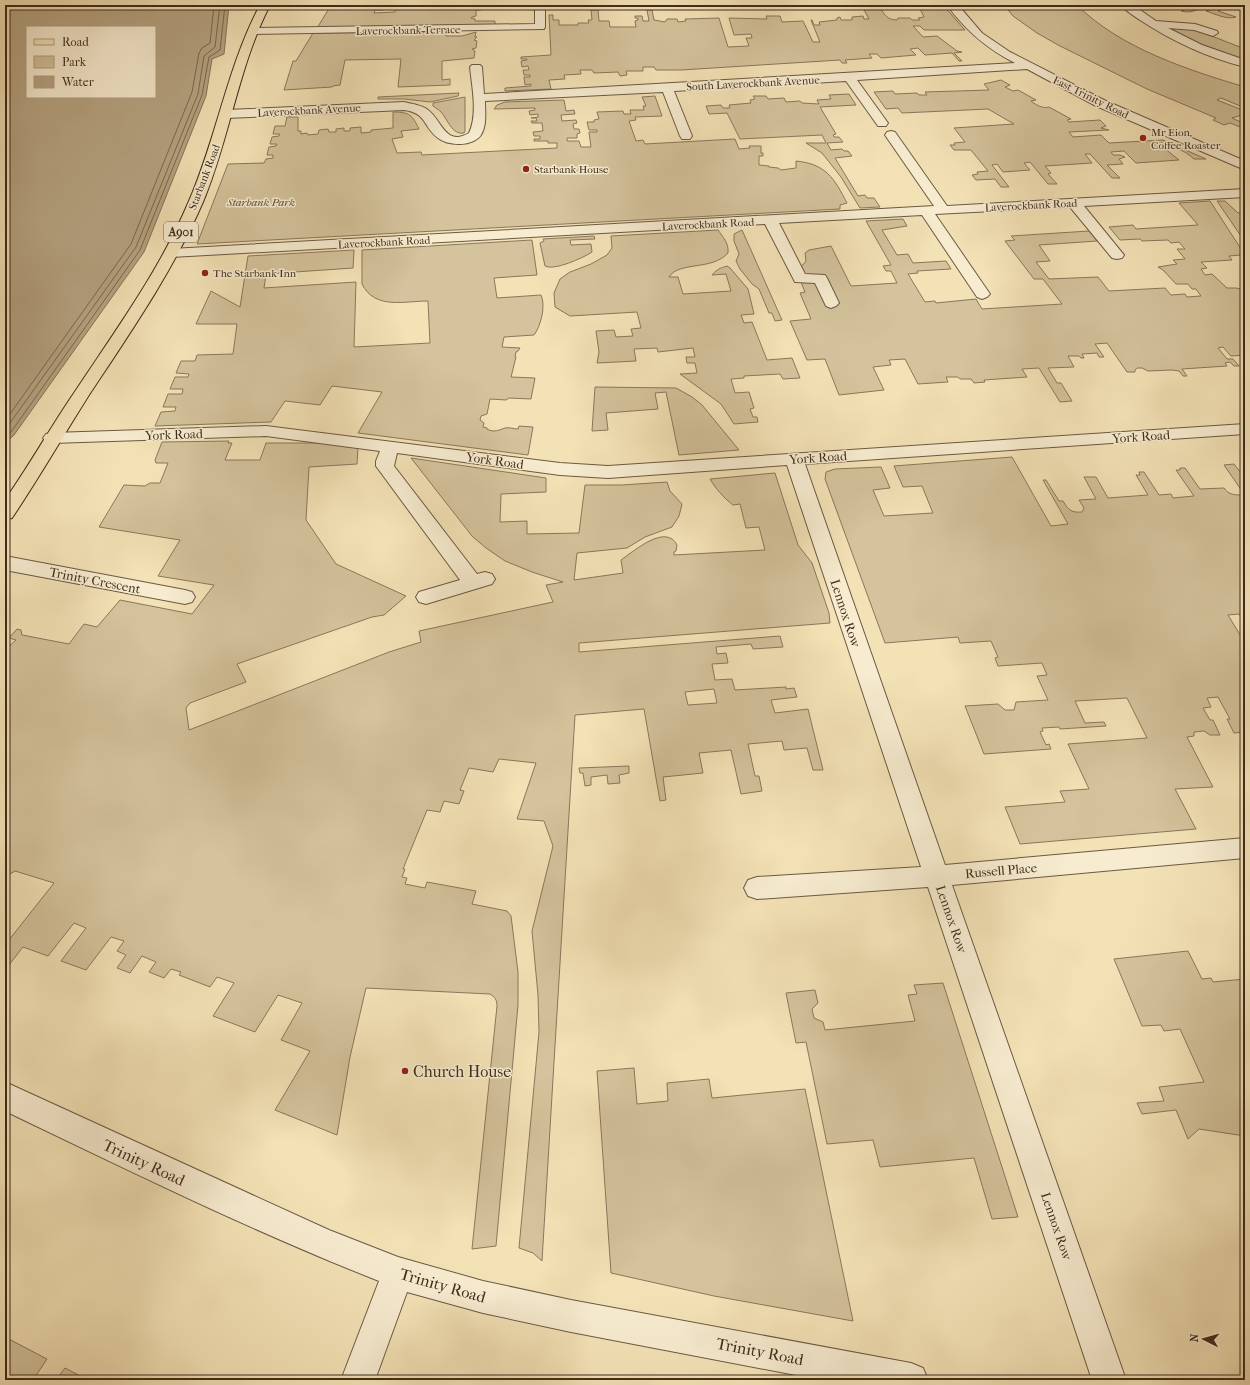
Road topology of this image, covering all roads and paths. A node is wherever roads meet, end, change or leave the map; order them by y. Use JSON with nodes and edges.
{"nodes":[{"id":1,"x":265,"y":5,"type":"edge"},
{"id":2,"x":540,"y":5,"type":"edge"},
{"id":3,"x":952,"y":5,"type":"edge"},
{"id":4,"x":1126,"y":5,"type":"edge"},
{"id":5,"x":1151,"y":23,"type":"junction"},
{"id":6,"x":253,"y":31,"type":"junction"},
{"id":7,"x":1213,"y":33,"type":"dead end"},
{"id":8,"x":1245,"y":64,"type":"edge"},
{"id":9,"x":476,"y":66,"type":"dead end"},
{"id":10,"x":1028,"y":66,"type":"junction"},
{"id":11,"x":850,"y":78,"type":"junction"},
{"id":12,"x":667,"y":88,"type":"junction"},
{"id":13,"x":479,"y":98,"type":"junction"},
{"id":14,"x":226,"y":114,"type":"junction"},
{"id":15,"x":882,"y":124,"type":"dead end"},
{"id":16,"x":891,"y":135,"type":"dead end"},
{"id":17,"x":686,"y":136,"type":"dead end"},
{"id":18,"x":1239,"y":150,"type":"dead end"},
{"id":19,"x":1222,"y":157,"type":"junction"},
{"id":20,"x":1245,"y":166,"type":"edge"},
{"id":21,"x":1245,"y":193,"type":"edge"},
{"id":22,"x":1074,"y":203,"type":"junction"},
{"id":23,"x":942,"y":210,"type":"junction"},
{"id":24,"x":926,"y":211,"type":"junction"},
{"id":25,"x":770,"y":220,"type":"junction"},
{"id":26,"x":171,"y":253,"type":"junction"},
{"id":27,"x":1117,"y":255,"type":"dead end"},
{"id":28,"x":982,"y":294,"type":"dead end"},
{"id":29,"x":831,"y":303,"type":"dead end"},
{"id":30,"x":1245,"y":429,"type":"edge"},
{"id":31,"x":52,"y":438,"type":"junction"},
{"id":32,"x":391,"y":446,"type":"junction"},
{"id":33,"x":794,"y":459,"type":"junction"},
{"id":34,"x":5,"y":514,"type":"edge"},
{"id":35,"x":5,"y":563,"type":"edge"},
{"id":36,"x":426,"y":597,"type":"dead end"},
{"id":37,"x":185,"y":598,"type":"dead end"},
{"id":38,"x":1245,"y":848,"type":"edge"},
{"id":39,"x":937,"y":876,"type":"junction"},
{"id":40,"x":757,"y":888,"type":"dead end"},
{"id":41,"x":5,"y":1096,"type":"edge"},
{"id":42,"x":398,"y":1273,"type":"junction"},
{"id":43,"x":358,"y":1380,"type":"edge"},
{"id":44,"x":911,"y":1380,"type":"edge"},
{"id":45,"x":1109,"y":1380,"type":"edge"}],
"edges":[{"from":1,"to":6,"type":"main road","name":"Starbank Road","number":"A901"},
{"from":2,"to":6,"type":"street","name":"Laverockbank Terrace"},
{"from":3,"to":10,"type":"street","name":"East Trinity Road"},
{"from":4,"to":5,"type":"street"},
{"from":5,"to":7,"type":"street"},
{"from":5,"to":8,"type":"street"},
{"from":6,"to":14,"type":"main road","name":"Starbank Road","number":"A901"},
{"from":9,"to":13,"type":"street"},
{"from":10,"to":11,"type":"street","name":"South Laverockbank Avenue"},
{"from":10,"to":19,"type":"street","name":"East Trinity Road"},
{"from":11,"to":12,"type":"street","name":"South Laverockbank Avenue"},
{"from":11,"to":15,"type":"street"},
{"from":12,"to":13,"type":"street","name":"South Laverockbank Avenue"},
{"from":12,"to":17,"type":"street"},
{"from":13,"to":14,"type":"street","name":"Laverockbank Avenue"},
{"from":14,"to":26,"type":"main road","name":"Starbank Road","number":"A901"},
{"from":16,"to":23,"type":"street"},
{"from":18,"to":19,"type":"street"},
{"from":19,"to":20,"type":"street","name":"East Trinity Road"},
{"from":21,"to":22,"type":"street","name":"Laverockbank Road"},
{"from":22,"to":23,"type":"street","name":"Laverockbank Road"},
{"from":22,"to":27,"type":"street"},
{"from":23,"to":24,"type":"street","name":"Laverockbank Road"},
{"from":24,"to":25,"type":"street","name":"Laverockbank Road"},
{"from":24,"to":28,"type":"street"},
{"from":25,"to":26,"type":"street","name":"Laverockbank Road"},
{"from":25,"to":29,"type":"street"},
{"from":26,"to":31,"type":"main road","name":"Starbank Road","number":"A901"},
{"from":30,"to":33,"type":"street","name":"York Road"},
{"from":31,"to":32,"type":"street","name":"York Road"},
{"from":31,"to":34,"type":"main road","number":"A901"},
{"from":32,"to":33,"type":"street","name":"York Road"},
{"from":32,"to":36,"type":"street"},
{"from":33,"to":39,"type":"street","name":"Lennox Row"},
{"from":35,"to":37,"type":"street","name":"Trinity Crescent"},
{"from":38,"to":39,"type":"street","name":"Russell Place"},
{"from":39,"to":40,"type":"street","name":"Russell Place"},
{"from":39,"to":45,"type":"street","name":"Lennox Row"},
{"from":41,"to":42,"type":"street","name":"Trinity Road"},
{"from":42,"to":43,"type":"street"},
{"from":42,"to":44,"type":"street","name":"Trinity Road"}]}
